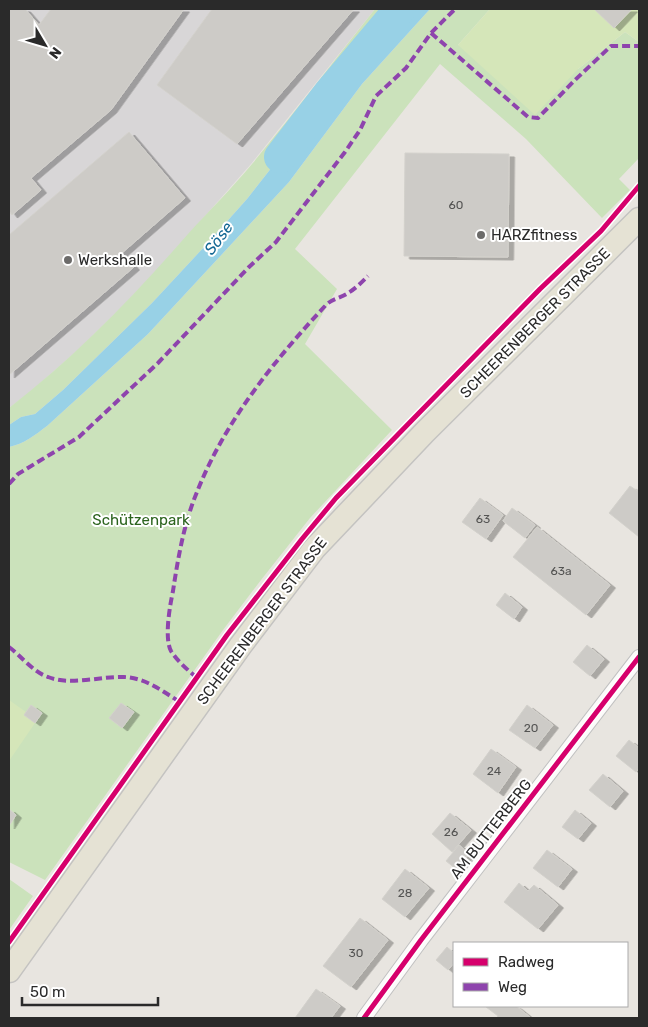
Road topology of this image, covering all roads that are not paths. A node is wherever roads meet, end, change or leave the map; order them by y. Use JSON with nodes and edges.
{"nodes":[{"id":1,"x":639,"y":219,"type":"edge"},
{"id":2,"x":639,"y":657,"type":"edge"},
{"id":3,"x":9,"y":971,"type":"edge"},
{"id":4,"x":364,"y":1018,"type":"edge"}],
"edges":[{"from":1,"to":3,"type":"main road","name":"SCHEERENBERGER STRASSE"},
{"from":2,"to":4,"type":"street","name":"AM BUTTERBERG"}]}
